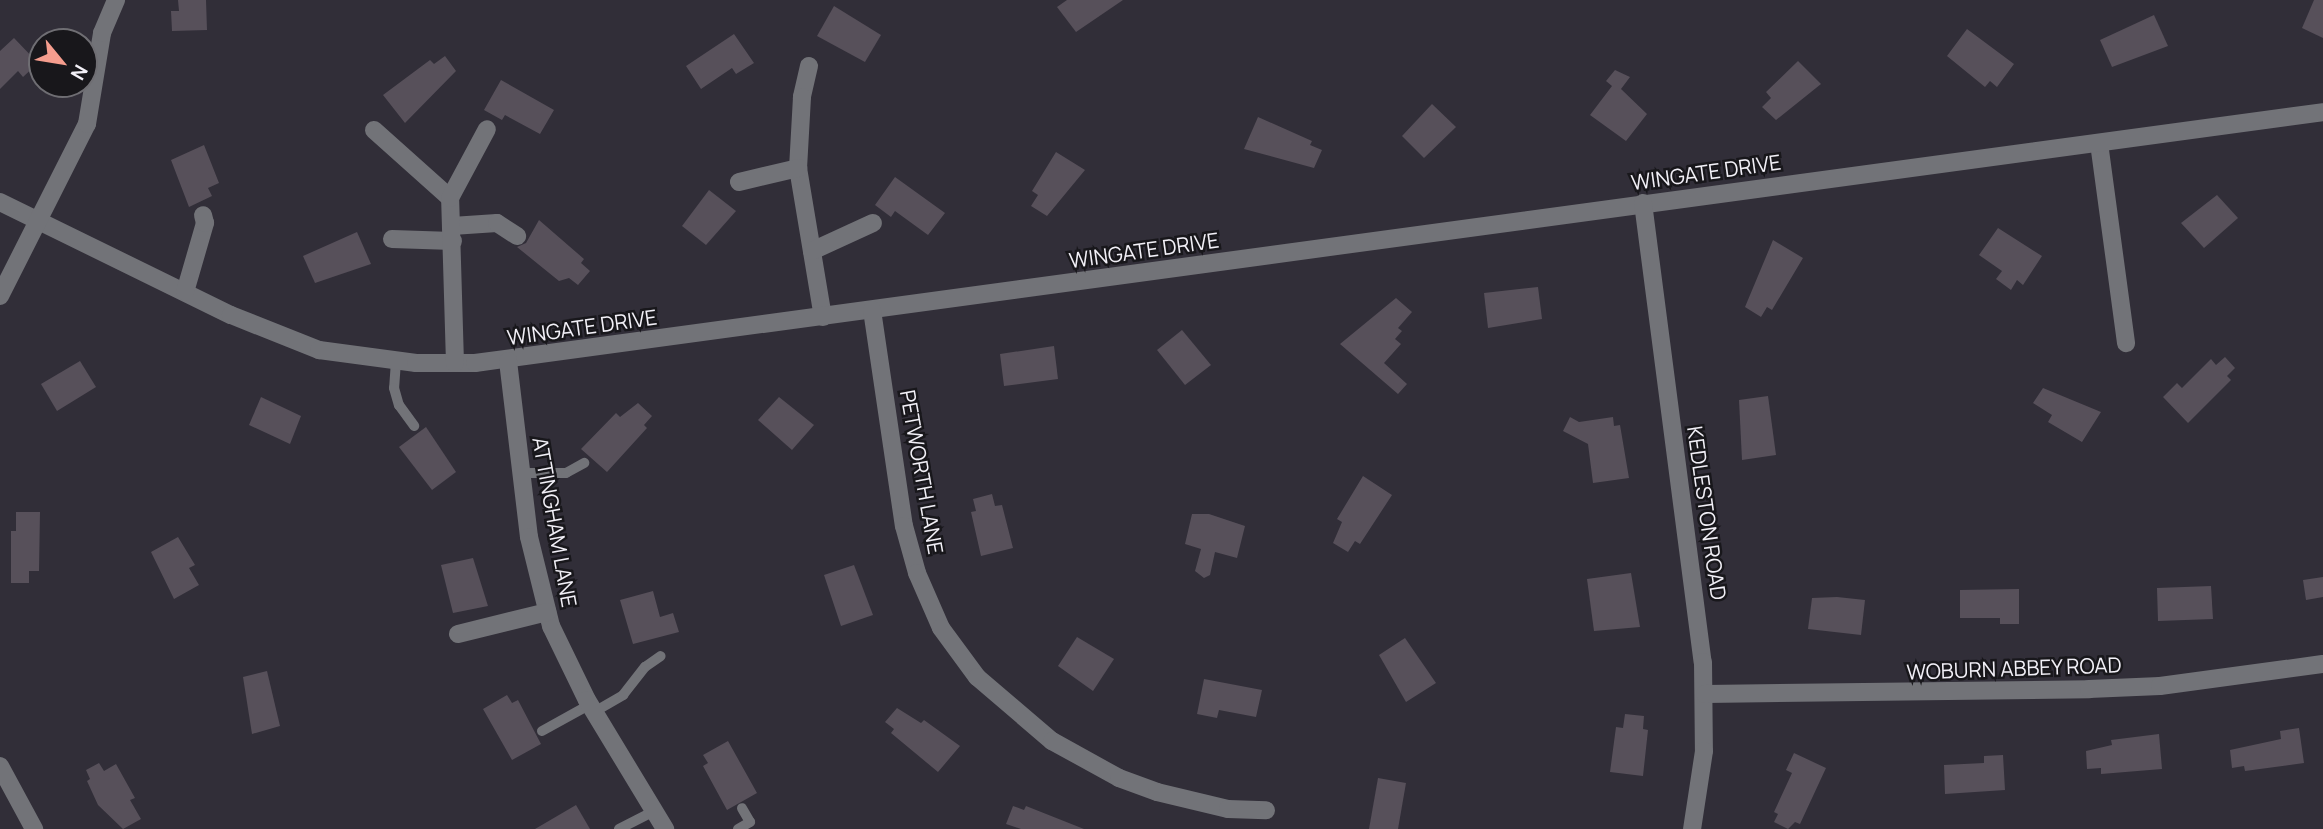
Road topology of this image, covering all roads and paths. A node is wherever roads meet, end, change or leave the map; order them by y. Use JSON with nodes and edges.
{"nodes":[{"id":1,"x":116,"y":0,"type":"edge"},
{"id":2,"x":809,"y":66,"type":"dead end"},
{"id":3,"x":2323,"y":112,"type":"edge"},
{"id":4,"x":373,"y":130,"type":"dead end"},
{"id":5,"x":487,"y":130,"type":"dead end"},
{"id":6,"x":2099,"y":143,"type":"junction"},
{"id":7,"x":798,"y":168,"type":"junction"},
{"id":8,"x":739,"y":182,"type":"dead end"},
{"id":9,"x":450,"y":198,"type":"junction"},
{"id":10,"x":0,"y":202,"type":"edge"},
{"id":11,"x":1643,"y":203,"type":"junction"},
{"id":12,"x":204,"y":215,"type":"dead end"},
{"id":13,"x":39,"y":223,"type":"junction"},
{"id":14,"x":873,"y":223,"type":"dead end"},
{"id":15,"x":452,"y":234,"type":"junction"},
{"id":16,"x":517,"y":236,"type":"dead end"},
{"id":17,"x":392,"y":239,"type":"dead end"},
{"id":18,"x":812,"y":251,"type":"junction"},
{"id":19,"x":185,"y":292,"type":"junction"},
{"id":20,"x":0,"y":296,"type":"edge"},
{"id":21,"x":872,"y":310,"type":"junction"},
{"id":22,"x":824,"y":317,"type":"junction"},
{"id":23,"x":2126,"y":343,"type":"dead end"},
{"id":24,"x":396,"y":361,"type":"junction"},
{"id":25,"x":508,"y":361,"type":"junction"},
{"id":26,"x":456,"y":363,"type":"junction"},
{"id":27,"x":414,"y":426,"type":"dead end"},
{"id":28,"x":584,"y":463,"type":"dead end"},
{"id":29,"x":521,"y":473,"type":"junction"},
{"id":30,"x":547,"y":612,"type":"junction"},
{"id":31,"x":458,"y":634,"type":"dead end"},
{"id":32,"x":661,"y":656,"type":"dead end"},
{"id":33,"x":2323,"y":664,"type":"edge"},
{"id":34,"x":1705,"y":694,"type":"junction"},
{"id":35,"x":592,"y":709,"type":"junction"},
{"id":36,"x":542,"y":731,"type":"dead end"},
{"id":37,"x":0,"y":766,"type":"edge"},
{"id":38,"x":742,"y":808,"type":"dead end"},
{"id":39,"x":1266,"y":810,"type":"dead end"},
{"id":40,"x":654,"y":811,"type":"junction"},
{"id":41,"x":34,"y":829,"type":"edge"},
{"id":42,"x":619,"y":829,"type":"edge"},
{"id":43,"x":665,"y":829,"type":"edge"},
{"id":44,"x":738,"y":829,"type":"edge"},
{"id":45,"x":1692,"y":829,"type":"edge"}],
"edges":[{"from":1,"to":13,"type":"street"},
{"from":2,"to":7,"type":"street"},
{"from":3,"to":6,"type":"street","name":"WINGATE DRIVE"},
{"from":4,"to":9,"type":"street"},
{"from":5,"to":9,"type":"street"},
{"from":6,"to":11,"type":"street","name":"WINGATE DRIVE"},
{"from":6,"to":23,"type":"street"},
{"from":7,"to":8,"type":"street"},
{"from":7,"to":18,"type":"street"},
{"from":9,"to":15,"type":"street"},
{"from":10,"to":13,"type":"street","name":"WINGATE DRIVE"},
{"from":11,"to":21,"type":"street","name":"WINGATE DRIVE"},
{"from":11,"to":34,"type":"street","name":"KEDLESTON ROAD"},
{"from":12,"to":19,"type":"street"},
{"from":13,"to":19,"type":"street","name":"WINGATE DRIVE"},
{"from":13,"to":20,"type":"street"},
{"from":14,"to":18,"type":"street"},
{"from":15,"to":16,"type":"street"},
{"from":15,"to":17,"type":"street"},
{"from":15,"to":26,"type":"street"},
{"from":18,"to":22,"type":"street"},
{"from":19,"to":24,"type":"street","name":"WINGATE DRIVE"},
{"from":21,"to":22,"type":"street","name":"WINGATE DRIVE"},
{"from":21,"to":39,"type":"street","name":"PETWORTH LANE"},
{"from":22,"to":25,"type":"street","name":"WINGATE DRIVE"},
{"from":24,"to":26,"type":"street","name":"WINGATE DRIVE"},
{"from":24,"to":27,"type":"lane"},
{"from":25,"to":26,"type":"street","name":"WINGATE DRIVE"},
{"from":25,"to":29,"type":"street","name":"ATTINGHAM LANE"},
{"from":28,"to":29,"type":"lane"},
{"from":29,"to":30,"type":"street","name":"ATTINGHAM LANE"},
{"from":30,"to":31,"type":"street"},
{"from":30,"to":35,"type":"street","name":"ATTINGHAM LANE"},
{"from":32,"to":35,"type":"lane"},
{"from":33,"to":34,"type":"street","name":"WOBURN ABBEY ROAD"},
{"from":34,"to":45,"type":"street","name":"KEDLESTON ROAD"},
{"from":35,"to":36,"type":"lane"},
{"from":35,"to":40,"type":"street","name":"ATTINGHAM LANE"},
{"from":37,"to":41,"type":"street"},
{"from":38,"to":44,"type":"lane"},
{"from":40,"to":42,"type":"lane"},
{"from":40,"to":43,"type":"street","name":"ATTINGHAM LANE"}]}
